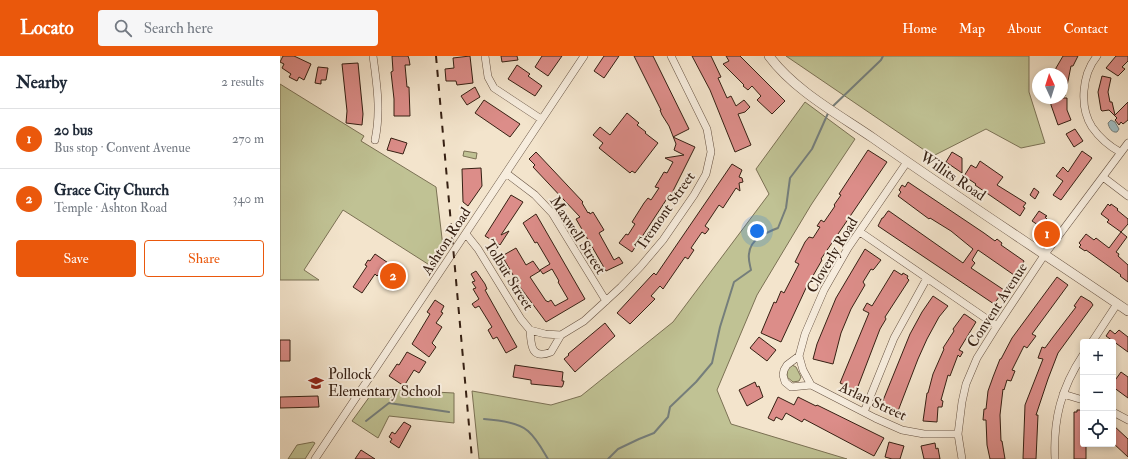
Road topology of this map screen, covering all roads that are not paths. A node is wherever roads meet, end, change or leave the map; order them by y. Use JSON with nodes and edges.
{"nodes":[{"id":1,"x":373,"y":56,"type":"edge"},
{"id":2,"x":486,"y":56,"type":"edge"},
{"id":3,"x":584,"y":56,"type":"edge"},
{"id":4,"x":671,"y":56,"type":"edge"},
{"id":5,"x":769,"y":56,"type":"edge"},
{"id":6,"x":1097,"y":56,"type":"edge"},
{"id":7,"x":541,"y":119,"type":"junction"},
{"id":8,"x":375,"y":140,"type":"dead end"},
{"id":9,"x":1128,"y":142,"type":"edge"},
{"id":10,"x":1120,"y":152,"type":"junction"},
{"id":11,"x":907,"y":162,"type":"junction"},
{"id":12,"x":506,"y":173,"type":"junction"},
{"id":13,"x":1103,"y":177,"type":"junction"},
{"id":14,"x":1128,"y":196,"type":"edge"},
{"id":15,"x":860,"y":232,"type":"junction"},
{"id":16,"x":466,"y":234,"type":"junction"},
{"id":17,"x":1045,"y":254,"type":"junction"},
{"id":18,"x":927,"y":278,"type":"junction"},
{"id":19,"x":606,"y":301,"type":"junction"},
{"id":20,"x":1117,"y":304,"type":"junction"},
{"id":21,"x":1128,"y":311,"type":"edge"},
{"id":22,"x":997,"y":326,"type":"junction"},
{"id":23,"x":530,"y":330,"type":"junction"},
{"id":24,"x":561,"y":335,"type":"junction"},
{"id":25,"x":1094,"y":339,"type":"edge"},
{"id":26,"x":799,"y":356,"type":"junction"},
{"id":27,"x":1080,"y":360,"type":"edge"},
{"id":28,"x":811,"y":385,"type":"junction"},
{"id":29,"x":1063,"y":394,"type":"junction"},
{"id":30,"x":1080,"y":399,"type":"edge"},
{"id":31,"x":864,"y":412,"type":"junction"},
{"id":32,"x":1116,"y":414,"type":"edge"},
{"id":33,"x":1128,"y":420,"type":"edge"},
{"id":34,"x":958,"y":434,"type":"junction"},
{"id":35,"x":316,"y":459,"type":"edge"},
{"id":36,"x":962,"y":459,"type":"edge"},
{"id":37,"x":1055,"y":459,"type":"edge"}],
"edges":[{"from":1,"to":8,"type":"street"},
{"from":2,"to":7,"type":"street"},
{"from":3,"to":7,"type":"street","name":"Ashton Road"},
{"from":4,"to":19,"type":"street","name":"Tremont Street"},
{"from":5,"to":11,"type":"street","name":"Willits Road"},
{"from":6,"to":10,"type":"street"},
{"from":7,"to":12,"type":"street","name":"Ashton Road"},
{"from":9,"to":10,"type":"street","name":"Convent Avenue"},
{"from":10,"to":13,"type":"street","name":"Convent Avenue"},
{"from":11,"to":15,"type":"street","name":"Cloverly Road"},
{"from":11,"to":17,"type":"street","name":"Willits Road"},
{"from":12,"to":16,"type":"street","name":"Ashton Road"},
{"from":12,"to":19,"type":"street","name":"Maxwell Street"},
{"from":13,"to":14,"type":"street"},
{"from":13,"to":17,"type":"street","name":"Convent Avenue"},
{"from":15,"to":18,"type":"street"},
{"from":15,"to":26,"type":"street","name":"Cloverly Road"},
{"from":16,"to":23,"type":"street","name":"Tolbut Street"},
{"from":16,"to":35,"type":"street","name":"Ashton Road"},
{"from":17,"to":20,"type":"street","name":"Willits Road"},
{"from":17,"to":22,"type":"street","name":"Convent Avenue"},
{"from":18,"to":22,"type":"street"},
{"from":18,"to":31,"type":"street"},
{"from":19,"to":24,"type":"street","name":"Tolbut Street"},
{"from":20,"to":21,"type":"street","name":"Willits Road"},
{"from":20,"to":25,"type":"street"},
{"from":22,"to":34,"type":"street","name":"Convent Avenue"},
{"from":23,"to":24,"type":"street","name":"Tolbut Street"},
{"from":23,"to":24,"type":"street","name":"Tolbut Street"},
{"from":26,"to":28,"type":"street"},
{"from":26,"to":28,"type":"street"},
{"from":27,"to":29,"type":"street"},
{"from":28,"to":31,"type":"street","name":"Arlan Street"},
{"from":29,"to":30,"type":"street"},
{"from":29,"to":37,"type":"street"},
{"from":31,"to":34,"type":"street","name":"Arlan Street"},
{"from":32,"to":33,"type":"street"},
{"from":34,"to":36,"type":"street","name":"Convent Avenue"}]}
